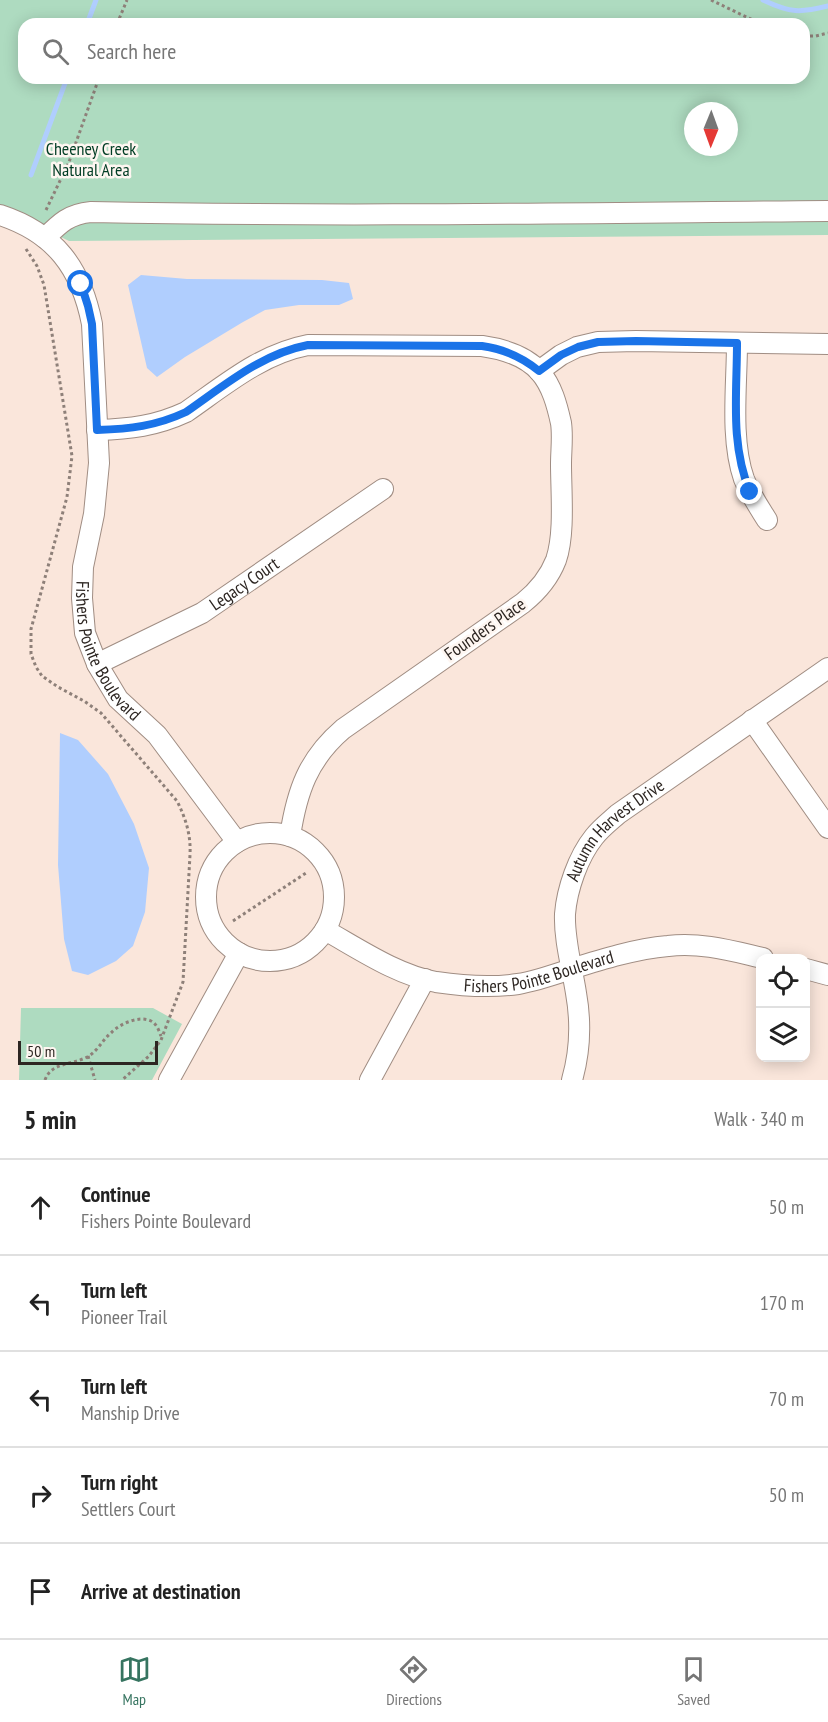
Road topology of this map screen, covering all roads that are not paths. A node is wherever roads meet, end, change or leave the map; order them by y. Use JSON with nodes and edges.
{"nodes":[{"id":1,"x":828,"y":211,"type":"edge"},
{"id":2,"x":0,"y":215,"type":"edge"},
{"id":3,"x":45,"y":238,"type":"junction"},
{"id":4,"x":737,"y":343,"type":"junction"},
{"id":5,"x":828,"y":344,"type":"edge"},
{"id":6,"x":539,"y":371,"type":"junction"},
{"id":7,"x":97,"y":430,"type":"junction"},
{"id":8,"x":383,"y":489,"type":"dead end"},
{"id":9,"x":767,"y":520,"type":"dead end"},
{"id":10,"x":96,"y":664,"type":"junction"},
{"id":11,"x":828,"y":668,"type":"edge"},
{"id":12,"x":752,"y":720,"type":"junction"},
{"id":13,"x":828,"y":828,"type":"edge"},
{"id":14,"x":290,"y":836,"type":"junction"},
{"id":15,"x":237,"y":842,"type":"junction"},
{"id":16,"x":325,"y":930,"type":"junction"},
{"id":17,"x":239,"y":953,"type":"junction"},
{"id":18,"x":756,"y":956,"type":"edge"},
{"id":19,"x":572,"y":969,"type":"junction"},
{"id":20,"x":810,"y":970,"type":"edge"},
{"id":21,"x":828,"y":975,"type":"edge"},
{"id":22,"x":425,"y":979,"type":"junction"},
{"id":23,"x":169,"y":1080,"type":"edge"},
{"id":24,"x":370,"y":1080,"type":"edge"},
{"id":25,"x":574,"y":1080,"type":"edge"}],
"edges":[{"from":1,"to":3,"type":"street"},
{"from":2,"to":3,"type":"street","name":"Fishers Pointe Boulevard"},
{"from":3,"to":7,"type":"street","name":"Fishers Pointe Boulevard"},
{"from":4,"to":5,"type":"street"},
{"from":4,"to":6,"type":"street"},
{"from":4,"to":9,"type":"street"},
{"from":6,"to":7,"type":"street"},
{"from":6,"to":14,"type":"street","name":"Founders Place"},
{"from":7,"to":10,"type":"street","name":"Fishers Pointe Boulevard"},
{"from":8,"to":10,"type":"street","name":"Legacy Court"},
{"from":10,"to":15,"type":"street","name":"Fishers Pointe Boulevard"},
{"from":11,"to":12,"type":"street","name":"Autumn Harvest Drive"},
{"from":12,"to":13,"type":"street"},
{"from":12,"to":19,"type":"street","name":"Autumn Harvest Drive"},
{"from":14,"to":15,"type":"street"},
{"from":14,"to":16,"type":"street"},
{"from":15,"to":17,"type":"street"},
{"from":16,"to":17,"type":"street"},
{"from":16,"to":22,"type":"street","name":"Fishers Pointe Boulevard"},
{"from":17,"to":23,"type":"street"},
{"from":18,"to":19,"type":"street","name":"Fishers Pointe Boulevard"},
{"from":19,"to":22,"type":"street","name":"Fishers Pointe Boulevard"},
{"from":19,"to":25,"type":"street","name":"Autumn Harvest Drive"},
{"from":20,"to":21,"type":"street"},
{"from":22,"to":24,"type":"street"}]}
